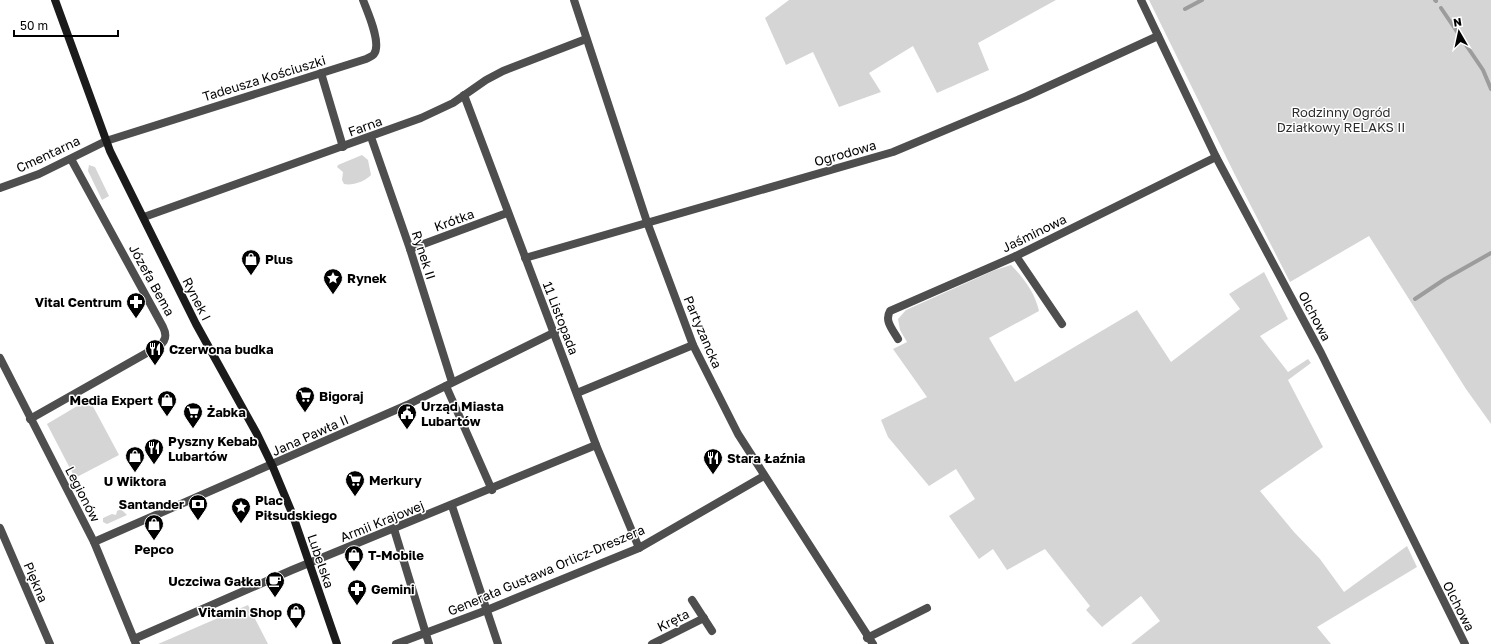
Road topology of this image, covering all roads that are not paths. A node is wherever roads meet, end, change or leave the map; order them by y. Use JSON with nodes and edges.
{"nodes":[{"id":1,"x":55,"y":0,"type":"edge"},
{"id":2,"x":364,"y":0,"type":"edge"},
{"id":3,"x":574,"y":0,"type":"edge"},
{"id":4,"x":1141,"y":0,"type":"edge"},
{"id":5,"x":1158,"y":36,"type":"junction"},
{"id":6,"x":586,"y":39,"type":"junction"},
{"id":7,"x":321,"y":73,"type":"junction"},
{"id":8,"x":464,"y":95,"type":"junction"},
{"id":9,"x":371,"y":136,"type":"junction"},
{"id":10,"x":106,"y":141,"type":"junction"},
{"id":11,"x":343,"y":147,"type":"junction"},
{"id":12,"x":1216,"y":157,"type":"junction"},
{"id":13,"x":71,"y":159,"type":"junction"},
{"id":14,"x":0,"y":188,"type":"edge"},
{"id":15,"x":507,"y":213,"type":"junction"},
{"id":16,"x":144,"y":217,"type":"junction"},
{"id":17,"x":647,"y":222,"type":"junction"},
{"id":18,"x":410,"y":249,"type":"junction"},
{"id":19,"x":1016,"y":256,"type":"junction"},
{"id":20,"x":525,"y":258,"type":"junction"},
{"id":21,"x":1062,"y":324,"type":"dead end"},
{"id":22,"x":554,"y":332,"type":"junction"},
{"id":23,"x":898,"y":339,"type":"dead end"},
{"id":24,"x":693,"y":345,"type":"junction"},
{"id":25,"x":0,"y":358,"type":"edge"},
{"id":26,"x":8,"y":376,"type":"junction"},
{"id":27,"x":0,"y":379,"type":"edge"},
{"id":28,"x":449,"y":384,"type":"junction"},
{"id":29,"x":577,"y":393,"type":"junction"},
{"id":30,"x":30,"y":419,"type":"junction"},
{"id":31,"x":596,"y":445,"type":"junction"},
{"id":32,"x":272,"y":464,"type":"junction"},
{"id":33,"x":764,"y":476,"type":"junction"},
{"id":34,"x":492,"y":490,"type":"junction"},
{"id":35,"x":452,"y":506,"type":"junction"},
{"id":36,"x":0,"y":528,"type":"edge"},
{"id":37,"x":394,"y":529,"type":"junction"},
{"id":38,"x":94,"y":542,"type":"junction"},
{"id":39,"x":639,"y":548,"type":"junction"},
{"id":40,"x":310,"y":563,"type":"junction"},
{"id":41,"x":692,"y":600,"type":"dead end"},
{"id":42,"x":928,"y":608,"type":"dead end"},
{"id":43,"x":487,"y":610,"type":"junction"},
{"id":44,"x":704,"y":618,"type":"junction"},
{"id":45,"x":712,"y":631,"type":"dead end"},
{"id":46,"x":425,"y":632,"type":"junction"},
{"id":47,"x":135,"y":641,"type":"edge"},
{"id":48,"x":870,"y":641,"type":"edge"},
{"id":49,"x":50,"y":644,"type":"edge"},
{"id":50,"x":337,"y":644,"type":"edge"},
{"id":51,"x":396,"y":644,"type":"edge"},
{"id":52,"x":428,"y":644,"type":"edge"},
{"id":53,"x":498,"y":644,"type":"edge"},
{"id":54,"x":652,"y":644,"type":"edge"},
{"id":55,"x":1465,"y":644,"type":"edge"}],
"edges":[{"from":1,"to":10,"type":"main road","name":"Rynek I"},
{"from":2,"to":7,"type":"street","name":"Tadeusza Kościuszki"},
{"from":3,"to":6,"type":"street","name":"Partyzancka"},
{"from":4,"to":5,"type":"street","name":"Olchowa"},
{"from":5,"to":12,"type":"street","name":"Olchowa"},
{"from":5,"to":17,"type":"street","name":"Ogrodowa"},
{"from":6,"to":8,"type":"street","name":"Farna"},
{"from":6,"to":17,"type":"street","name":"Partyzancka"},
{"from":7,"to":10,"type":"street","name":"Tadeusza Kościuszki"},
{"from":7,"to":11,"type":"street"},
{"from":8,"to":9,"type":"street","name":"Farna"},
{"from":8,"to":15,"type":"street","name":"11 Listopada"},
{"from":9,"to":11,"type":"street","name":"Farna"},
{"from":9,"to":18,"type":"street","name":"Rynek II"},
{"from":10,"to":13,"type":"street","name":"Cmentarna"},
{"from":10,"to":16,"type":"main road","name":"Rynek I"},
{"from":11,"to":16,"type":"street","name":"Farna"},
{"from":12,"to":19,"type":"street","name":"Jaśminowa"},
{"from":12,"to":55,"type":"street","name":"Olchowa"},
{"from":13,"to":14,"type":"street","name":"Cmentarna"},
{"from":13,"to":30,"type":"street","name":"Józefa Bema"},
{"from":15,"to":18,"type":"street","name":"Krótka"},
{"from":15,"to":20,"type":"street","name":"11 Listopada"},
{"from":16,"to":32,"type":"main road","name":"Rynek I"},
{"from":17,"to":20,"type":"street","name":"Ogrodowa"},
{"from":17,"to":24,"type":"street","name":"Partyzancka"},
{"from":18,"to":28,"type":"street","name":"Rynek II"},
{"from":19,"to":21,"type":"street"},
{"from":19,"to":23,"type":"street","name":"Jaśminowa"},
{"from":20,"to":22,"type":"street","name":"11 Listopada"},
{"from":22,"to":28,"type":"street","name":"Jana Pawła II"},
{"from":22,"to":29,"type":"street","name":"11 Listopada"},
{"from":24,"to":29,"type":"street"},
{"from":24,"to":33,"type":"street","name":"Partyzancka"},
{"from":25,"to":26,"type":"street","name":"Legionów"},
{"from":26,"to":27,"type":"street"},
{"from":26,"to":30,"type":"street","name":"Legionów"},
{"from":28,"to":32,"type":"street","name":"Jana Pawła II"},
{"from":28,"to":34,"type":"street","name":"Rynek II"},
{"from":29,"to":31,"type":"street","name":"11 Listopada"},
{"from":30,"to":38,"type":"street","name":"Legionów"},
{"from":31,"to":34,"type":"street","name":"Armii Krajowej"},
{"from":31,"to":39,"type":"street","name":"11 Listopada"},
{"from":32,"to":38,"type":"street","name":"Jana Pawła II"},
{"from":32,"to":40,"type":"main road","name":"Lubelska"},
{"from":33,"to":39,"type":"street","name":"Generała Gustawa Orlicz-Dreszera"},
{"from":33,"to":48,"type":"street","name":"Partyzancka"},
{"from":34,"to":35,"type":"street","name":"Armii Krajowej"},
{"from":35,"to":37,"type":"street","name":"Armii Krajowej"},
{"from":35,"to":43,"type":"street"},
{"from":36,"to":49,"type":"street","name":"Piękna"},
{"from":37,"to":40,"type":"street","name":"Armii Krajowej"},
{"from":37,"to":46,"type":"street"},
{"from":38,"to":47,"type":"street","name":"Legionów"},
{"from":39,"to":43,"type":"street","name":"Generała Gustawa Orlicz-Dreszera"},
{"from":40,"to":47,"type":"street","name":"Armii Krajowej"},
{"from":40,"to":50,"type":"main road","name":"Lubelska"},
{"from":41,"to":44,"type":"street"},
{"from":42,"to":48,"type":"street"},
{"from":43,"to":46,"type":"street","name":"Generała Gustawa Orlicz-Dreszera"},
{"from":43,"to":53,"type":"street"},
{"from":44,"to":45,"type":"street"},
{"from":44,"to":54,"type":"street","name":"Kręta"},
{"from":46,"to":51,"type":"street","name":"Generała Gustawa Orlicz-Dreszera"},
{"from":46,"to":52,"type":"street"}]}
